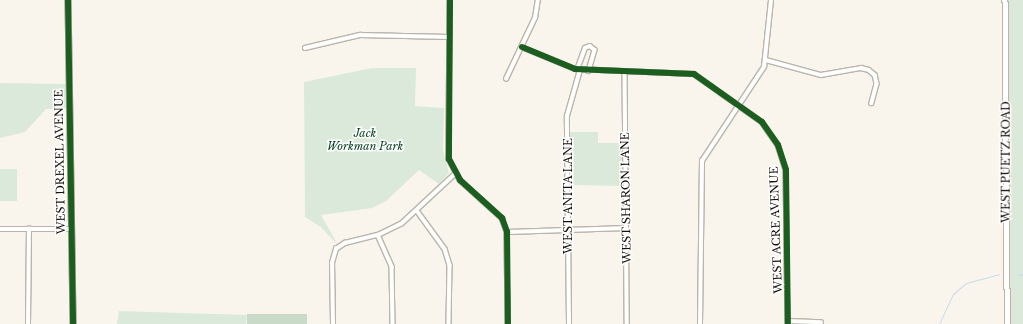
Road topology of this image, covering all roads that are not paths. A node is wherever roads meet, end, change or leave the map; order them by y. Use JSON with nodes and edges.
{"nodes":[{"id":1,"x":68,"y":0,"type":"edge"},
{"id":2,"x":450,"y":0,"type":"edge"},
{"id":3,"x":538,"y":0,"type":"edge"},
{"id":4,"x":771,"y":0,"type":"edge"},
{"id":5,"x":1005,"y":0,"type":"edge"},
{"id":6,"x":449,"y":37,"type":"junction"},
{"id":7,"x":522,"y":47,"type":"junction"},
{"id":8,"x":305,"y":48,"type":"dead end"},
{"id":9,"x":766,"y":60,"type":"junction"},
{"id":10,"x":578,"y":70,"type":"junction"},
{"id":11,"x":589,"y":70,"type":"junction"},
{"id":12,"x":625,"y":71,"type":"junction"},
{"id":13,"x":506,"y":78,"type":"dead end"},
{"id":14,"x":872,"y":103,"type":"dead end"},
{"id":15,"x":739,"y":104,"type":"junction"},
{"id":16,"x":455,"y":174,"type":"junction"},
{"id":17,"x":418,"y":212,"type":"junction"},
{"id":18,"x":626,"y":228,"type":"junction"},
{"id":19,"x":0,"y":229,"type":"edge"},
{"id":20,"x":29,"y":229,"type":"junction"},
{"id":21,"x":568,"y":229,"type":"junction"},
{"id":22,"x":71,"y":230,"type":"junction"},
{"id":23,"x":507,"y":232,"type":"junction"},
{"id":24,"x":378,"y":235,"type":"junction"},
{"id":25,"x":788,"y":322,"type":"edge"},
{"id":26,"x":821,"y":322,"type":"dead end"},
{"id":27,"x":28,"y":324,"type":"edge"},
{"id":28,"x":73,"y":324,"type":"edge"},
{"id":29,"x":333,"y":324,"type":"edge"},
{"id":30,"x":393,"y":324,"type":"edge"},
{"id":31,"x":449,"y":324,"type":"edge"},
{"id":32,"x":508,"y":324,"type":"edge"},
{"id":33,"x":569,"y":324,"type":"edge"},
{"id":34,"x":627,"y":324,"type":"edge"},
{"id":35,"x":700,"y":324,"type":"edge"},
{"id":36,"x":1007,"y":324,"type":"edge"}],
"edges":[{"from":1,"to":22,"type":"street","name":"WEST DREXEL AVENUE"},
{"from":2,"to":6,"type":"street"},
{"from":3,"to":7,"type":"street"},
{"from":4,"to":9,"type":"street"},
{"from":5,"to":36,"type":"street","name":"WEST PUETZ ROAD"},
{"from":6,"to":8,"type":"street"},
{"from":6,"to":16,"type":"street"},
{"from":7,"to":10,"type":"street","name":"WEST ACRE AVENUE"},
{"from":7,"to":13,"type":"street"},
{"from":9,"to":14,"type":"street"},
{"from":9,"to":15,"type":"street"},
{"from":10,"to":11,"type":"street","name":"WEST ACRE AVENUE"},
{"from":10,"to":11,"type":"street","name":"WEST ANITA LANE"},
{"from":10,"to":21,"type":"street","name":"WEST ANITA LANE"},
{"from":11,"to":12,"type":"street","name":"WEST ACRE AVENUE"},
{"from":12,"to":15,"type":"street","name":"WEST ACRE AVENUE"},
{"from":12,"to":18,"type":"street","name":"WEST SHARON LANE"},
{"from":15,"to":25,"type":"street","name":"WEST ACRE AVENUE"},
{"from":15,"to":35,"type":"street"},
{"from":16,"to":17,"type":"street"},
{"from":16,"to":23,"type":"street"},
{"from":17,"to":24,"type":"street"},
{"from":17,"to":31,"type":"street"},
{"from":18,"to":21,"type":"street"},
{"from":18,"to":34,"type":"street","name":"WEST SHARON LANE"},
{"from":19,"to":20,"type":"street"},
{"from":20,"to":22,"type":"street"},
{"from":20,"to":27,"type":"street"},
{"from":21,"to":23,"type":"street"},
{"from":21,"to":33,"type":"street","name":"WEST ANITA LANE"},
{"from":22,"to":28,"type":"street","name":"WEST DREXEL AVENUE"},
{"from":23,"to":32,"type":"street"},
{"from":24,"to":29,"type":"street"},
{"from":24,"to":30,"type":"street"},
{"from":25,"to":26,"type":"street"}]}
